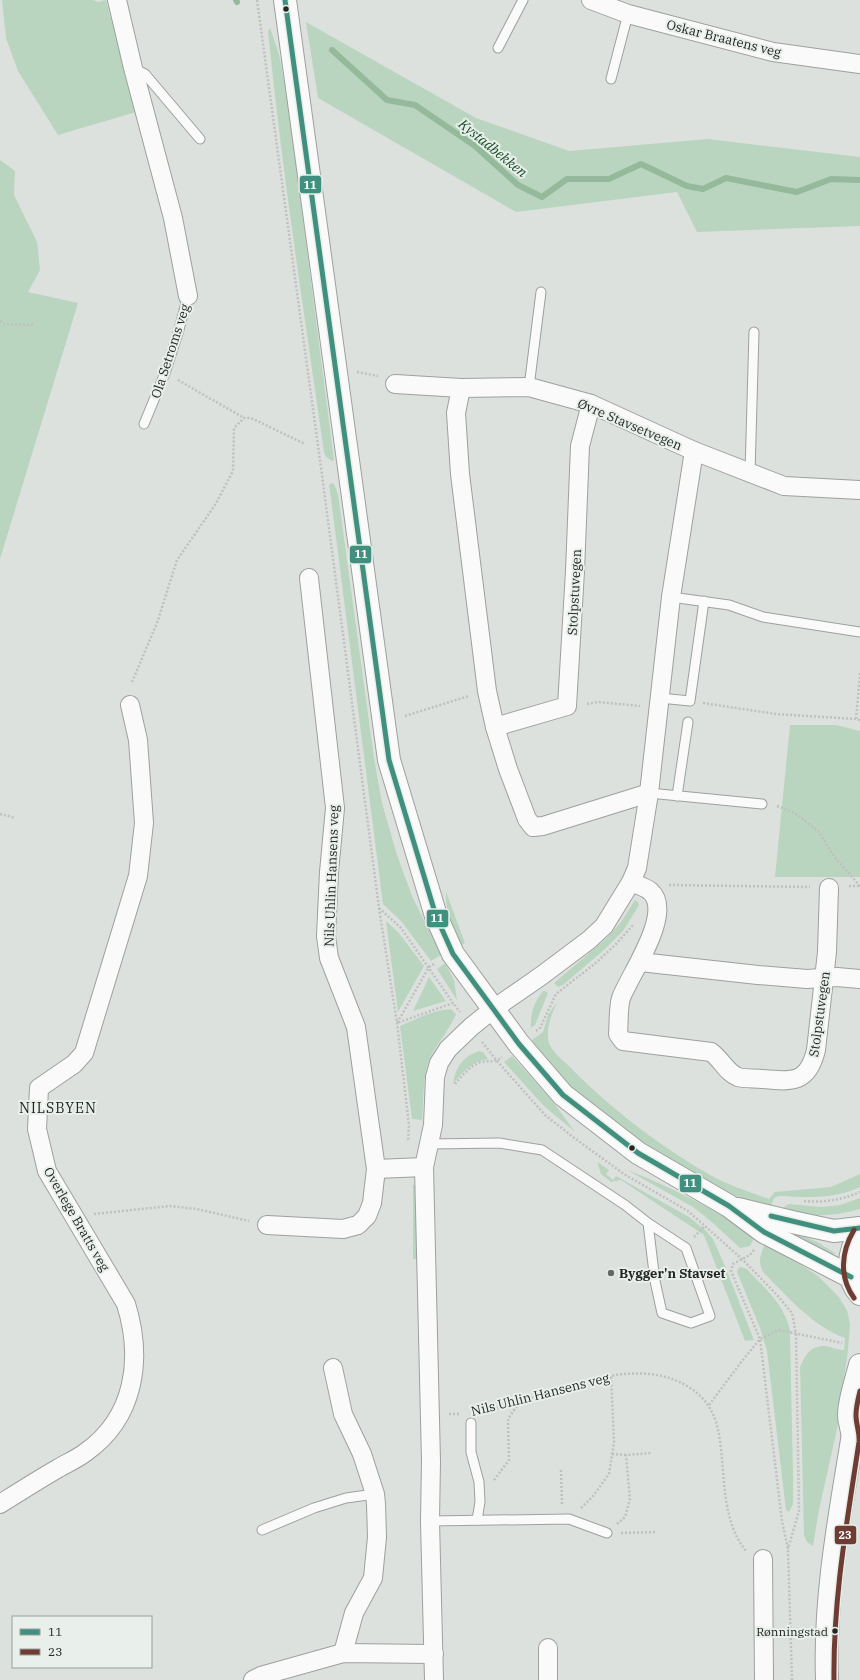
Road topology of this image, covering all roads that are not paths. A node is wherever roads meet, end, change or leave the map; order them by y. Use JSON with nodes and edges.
{"nodes":[{"id":1,"x":117,"y":0,"type":"edge"},
{"id":2,"x":285,"y":0,"type":"edge"},
{"id":3,"x":523,"y":0,"type":"edge"},
{"id":4,"x":591,"y":0,"type":"edge"},
{"id":5,"x":628,"y":14,"type":"junction"},
{"id":6,"x":498,"y":48,"type":"dead end"},
{"id":7,"x":860,"y":64,"type":"edge"},
{"id":8,"x":133,"y":68,"type":"junction"},
{"id":9,"x":611,"y":79,"type":"dead end"},
{"id":10,"x":200,"y":138,"type":"dead end"},
{"id":11,"x":541,"y":292,"type":"dead end"},
{"id":12,"x":188,"y":296,"type":"joint"},
{"id":13,"x":754,"y":332,"type":"dead end"},
{"id":14,"x":395,"y":384,"type":"road end"},
{"id":15,"x":529,"y":387,"type":"junction"},
{"id":16,"x":460,"y":388,"type":"junction"},
{"id":17,"x":591,"y":404,"type":"junction"},
{"id":18,"x":144,"y":424,"type":"dead end"},
{"id":19,"x":694,"y":451,"type":"junction"},
{"id":20,"x":750,"y":473,"type":"junction"},
{"id":21,"x":860,"y":490,"type":"edge"},
{"id":22,"x":310,"y":578,"type":"dead end"},
{"id":23,"x":671,"y":597,"type":"junction"},
{"id":24,"x":704,"y":601,"type":"junction"},
{"id":25,"x":860,"y":632,"type":"edge"},
{"id":26,"x":659,"y":703,"type":"junction"},
{"id":27,"x":130,"y":705,"type":"dead end"},
{"id":28,"x":688,"y":722,"type":"dead end"},
{"id":29,"x":495,"y":727,"type":"junction"},
{"id":30,"x":649,"y":793,"type":"junction"},
{"id":31,"x":677,"y":796,"type":"junction"},
{"id":32,"x":762,"y":804,"type":"road end"},
{"id":33,"x":631,"y":882,"type":"junction"},
{"id":34,"x":829,"y":888,"type":"road end"},
{"id":35,"x":640,"y":962,"type":"junction"},
{"id":36,"x":824,"y":978,"type":"junction"},
{"id":37,"x":860,"y":979,"type":"edge"},
{"id":38,"x":492,"y":1010,"type":"junction"},
{"id":39,"x":430,"y":1144,"type":"junction"},
{"id":40,"x":415,"y":1166,"type":"junction"},
{"id":41,"x":376,"y":1169,"type":"junction"},
{"id":42,"x":729,"y":1206,"type":"junction"},
{"id":43,"x":648,"y":1223,"type":"junction"},
{"id":44,"x":267,"y":1225,"type":"road end"},
{"id":45,"x":860,"y":1228,"type":"edge"},
{"id":46,"x":860,"y":1234,"type":"edge"},
{"id":47,"x":855,"y":1286,"type":"edge"},
{"id":48,"x":860,"y":1366,"type":"edge"},
{"id":49,"x":333,"y":1368,"type":"dead end"},
{"id":50,"x":471,"y":1423,"type":"dead end"},
{"id":51,"x":856,"y":1432,"type":"edge"},
{"id":52,"x":375,"y":1494,"type":"junction"},
{"id":53,"x":0,"y":1504,"type":"edge"},
{"id":54,"x":477,"y":1520,"type":"junction"},
{"id":55,"x":430,"y":1521,"type":"junction"},
{"id":56,"x":262,"y":1530,"type":"dead end"},
{"id":57,"x":607,"y":1533,"type":"road end"},
{"id":58,"x":763,"y":1559,"type":"road end"},
{"id":59,"x":548,"y":1648,"type":"dead end"},
{"id":60,"x":343,"y":1654,"type":"junction"},
{"id":61,"x":434,"y":1654,"type":"junction"},
{"id":62,"x":292,"y":1674,"type":"edge"},
{"id":63,"x":253,"y":1680,"type":"edge"},
{"id":64,"x":434,"y":1680,"type":"edge"},
{"id":65,"x":548,"y":1680,"type":"edge"},
{"id":66,"x":764,"y":1680,"type":"edge"},
{"id":67,"x":827,"y":1680,"type":"edge"}],
"edges":[{"from":1,"to":8,"type":"street","name":"Ola Setroms veg"},
{"from":2,"to":38,"type":"street"},
{"from":3,"to":6,"type":"lane"},
{"from":4,"to":5,"type":"street","name":"Oskar Braatens veg"},
{"from":5,"to":7,"type":"street","name":"Oskar Braatens veg"},
{"from":5,"to":9,"type":"lane"},
{"from":8,"to":10,"type":"lane"},
{"from":8,"to":12,"type":"street","name":"Ola Setroms veg"},
{"from":11,"to":15,"type":"lane"},
{"from":12,"to":18,"type":"lane","name":"Ola Setroms veg"},
{"from":13,"to":20,"type":"lane"},
{"from":14,"to":16,"type":"street","name":"Øvre Stavsetvegen"},
{"from":15,"to":16,"type":"street","name":"Øvre Stavsetvegen"},
{"from":15,"to":17,"type":"street","name":"Øvre Stavsetvegen"},
{"from":16,"to":29,"type":"street"},
{"from":17,"to":19,"type":"street","name":"Øvre Stavsetvegen"},
{"from":17,"to":29,"type":"street","name":"Stolpstuvegen"},
{"from":19,"to":20,"type":"street","name":"Øvre Stavsetvegen"},
{"from":19,"to":23,"type":"street"},
{"from":20,"to":21,"type":"street","name":"Øvre Stavsetvegen"},
{"from":22,"to":41,"type":"street","name":"Nils Uhlin Hansens veg"},
{"from":23,"to":24,"type":"lane"},
{"from":23,"to":26,"type":"street"},
{"from":24,"to":25,"type":"lane"},
{"from":24,"to":26,"type":"lane"},
{"from":26,"to":30,"type":"street"},
{"from":27,"to":53,"type":"street","name":"Overlege Bratts veg"},
{"from":28,"to":31,"type":"lane"},
{"from":29,"to":30,"type":"street"},
{"from":30,"to":31,"type":"lane"},
{"from":30,"to":33,"type":"street"},
{"from":31,"to":32,"type":"lane"},
{"from":33,"to":35,"type":"street","name":"Stolpstuvegen"},
{"from":33,"to":38,"type":"street"},
{"from":34,"to":36,"type":"street","name":"Stolpstuvegen"},
{"from":35,"to":36,"type":"street"},
{"from":35,"to":36,"type":"street","name":"Stolpstuvegen"},
{"from":36,"to":37,"type":"street"},
{"from":38,"to":39,"type":"street"},
{"from":38,"to":42,"type":"street"},
{"from":39,"to":40,"type":"street"},
{"from":39,"to":43,"type":"lane"},
{"from":40,"to":41,"type":"street"},
{"from":40,"to":55,"type":"street"},
{"from":41,"to":44,"type":"street","name":"Nils Uhlin Hansens veg"},
{"from":42,"to":45,"type":"street"},
{"from":42,"to":47,"type":"street"},
{"from":43,"to":43,"type":"lane"},
{"from":46,"to":47,"type":"street"},
{"from":48,"to":51,"type":"street"},
{"from":49,"to":52,"type":"street"},
{"from":50,"to":54,"type":"lane"},
{"from":51,"to":67,"type":"street"},
{"from":52,"to":56,"type":"lane"},
{"from":52,"to":60,"type":"street"},
{"from":54,"to":55,"type":"lane"},
{"from":54,"to":57,"type":"lane"},
{"from":55,"to":61,"type":"street"},
{"from":58,"to":66,"type":"street"},
{"from":59,"to":65,"type":"street"},
{"from":60,"to":61,"type":"street"},
{"from":60,"to":62,"type":"street"},
{"from":61,"to":64,"type":"street"},
{"from":62,"to":63,"type":"street"}]}
